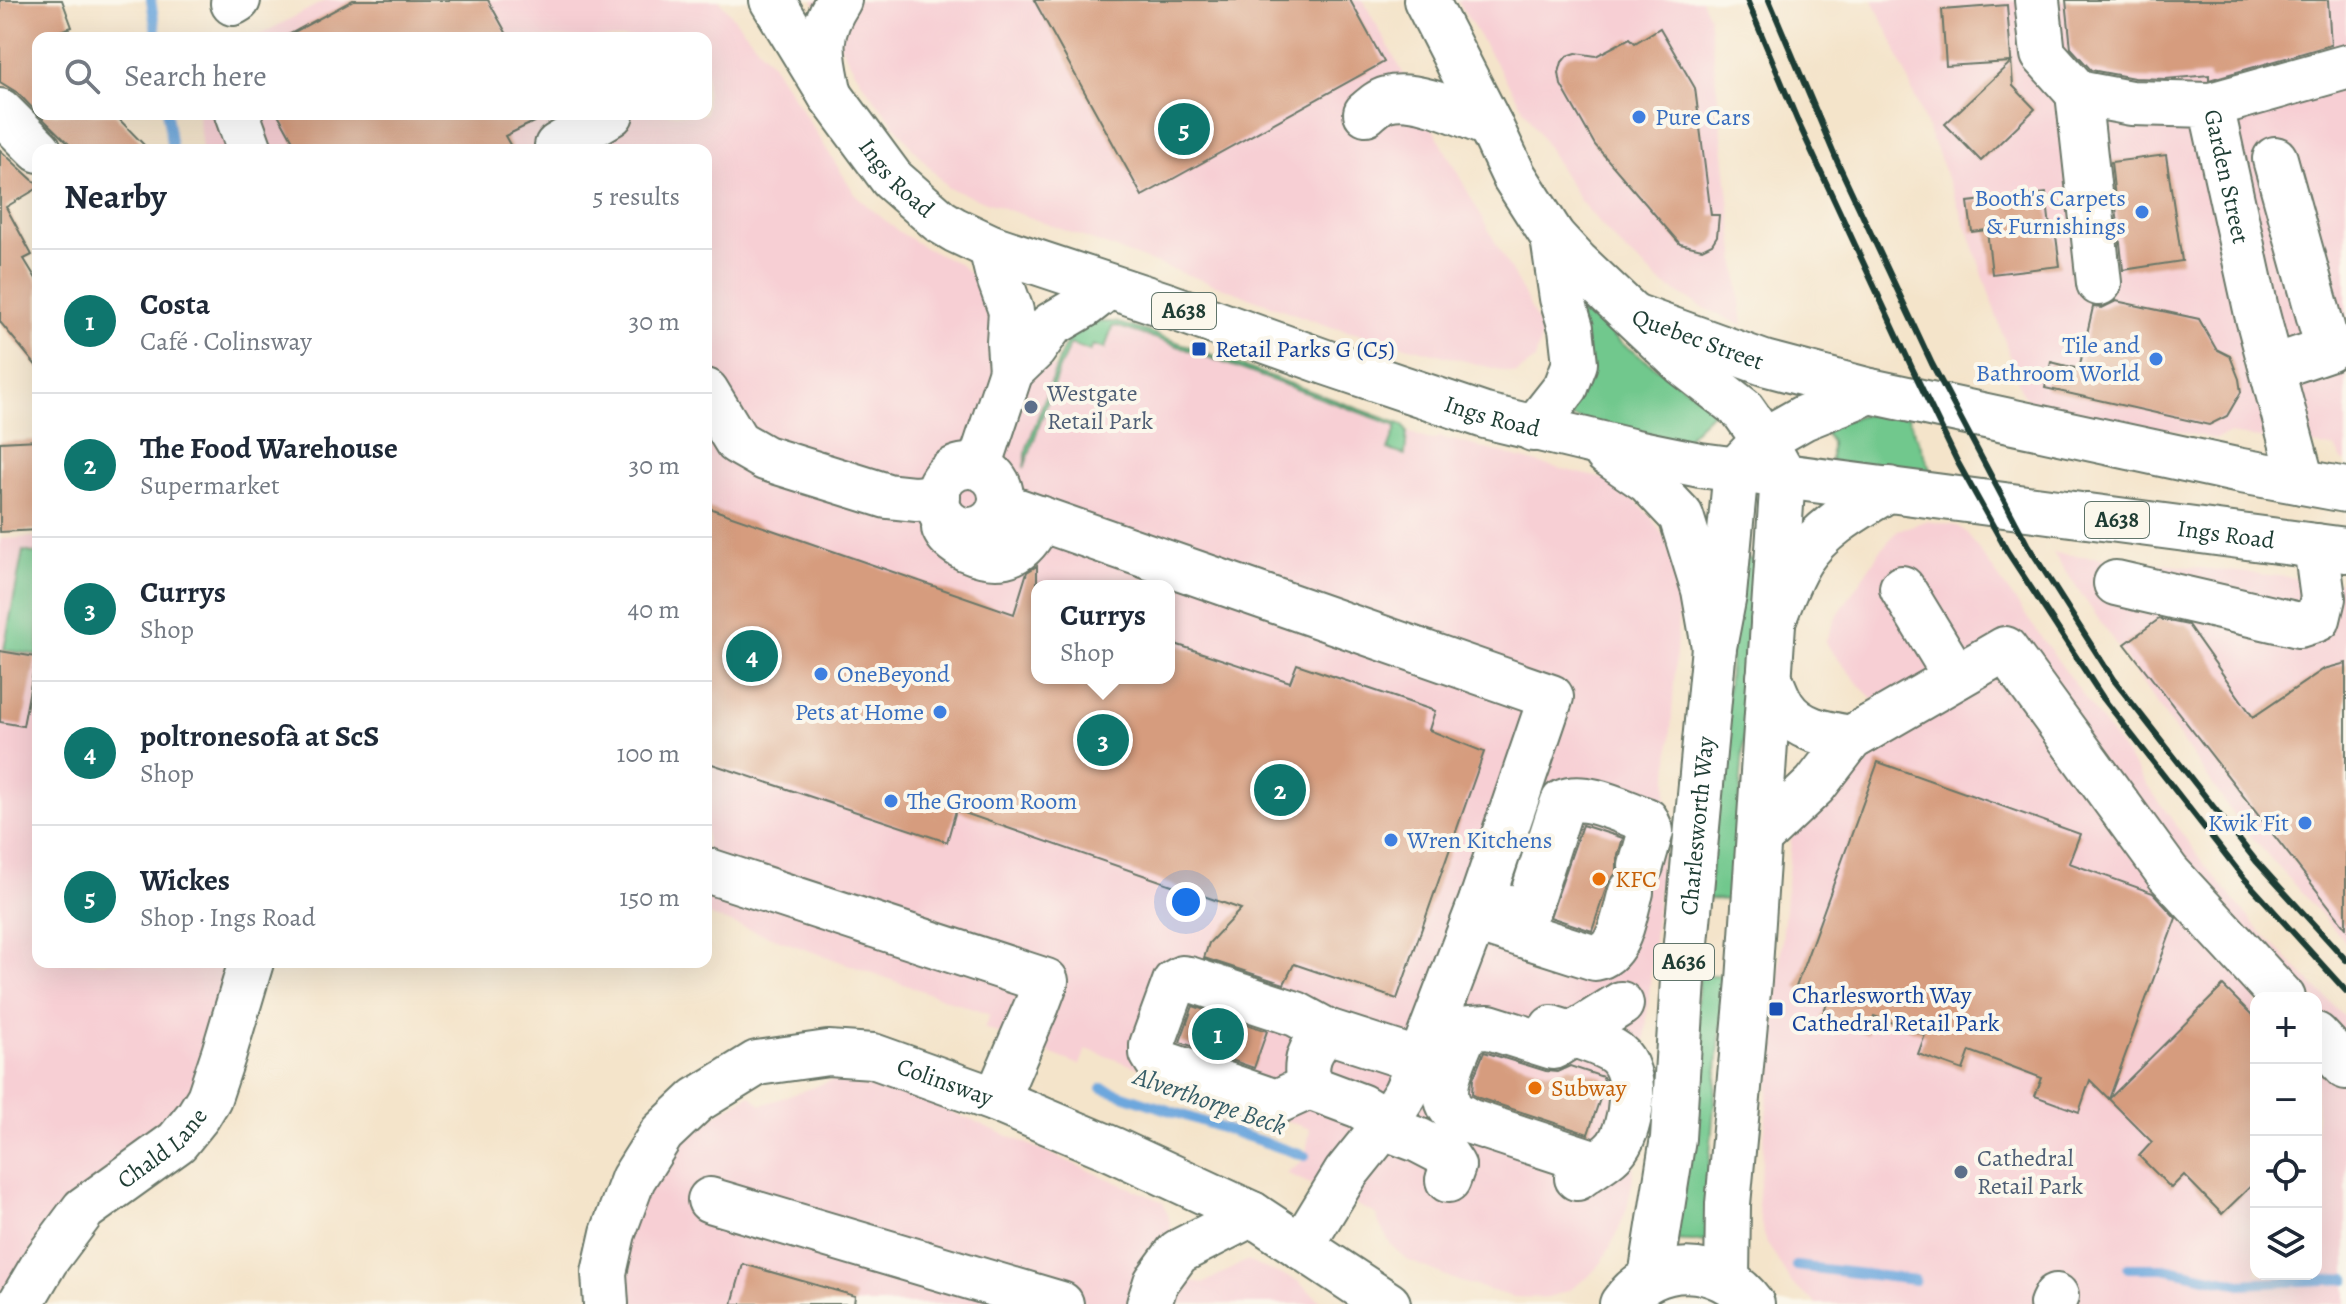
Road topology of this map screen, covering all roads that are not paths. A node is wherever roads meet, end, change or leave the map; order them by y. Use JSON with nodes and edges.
{"nodes":[{"id":1,"x":772,"y":0,"type":"edge"},
{"id":2,"x":839,"y":0,"type":"edge"},
{"id":3,"x":1426,"y":0,"type":"edge"},
{"id":4,"x":2037,"y":0,"type":"edge"},
{"id":5,"x":2346,"y":67,"type":"edge"},
{"id":6,"x":2078,"y":93,"type":"junction"},
{"id":7,"x":830,"y":95,"type":"junction"},
{"id":8,"x":2211,"y":105,"type":"junction"},
{"id":9,"x":0,"y":111,"type":"edge"},
{"id":10,"x":1366,"y":113,"type":"dead end"},
{"id":11,"x":239,"y":120,"type":"edge"},
{"id":12,"x":601,"y":120,"type":"edge"},
{"id":13,"x":1490,"y":125,"type":"junction"},
{"id":14,"x":33,"y":144,"type":"edge"},
{"id":15,"x":248,"y":144,"type":"edge"},
{"id":16,"x":560,"y":144,"type":"edge"},
{"id":17,"x":2275,"y":159,"type":"dead end"},
{"id":18,"x":1553,"y":237,"type":"junction"},
{"id":19,"x":991,"y":247,"type":"junction"},
{"id":20,"x":2099,"y":283,"type":"dead end"},
{"id":21,"x":1108,"y":287,"type":"junction"},
{"id":22,"x":1634,"y":316,"type":"junction"},
{"id":23,"x":2272,"y":368,"type":"junction"},
{"id":24,"x":1011,"y":371,"type":"junction"},
{"id":25,"x":1870,"y":391,"type":"junction"},
{"id":26,"x":712,"y":401,"type":"edge"},
{"id":27,"x":1533,"y":429,"type":"junction"},
{"id":28,"x":1592,"y":442,"type":"junction"},
{"id":29,"x":1761,"y":461,"type":"junction"},
{"id":30,"x":979,"y":467,"type":"junction"},
{"id":31,"x":2302,"y":482,"type":"junction"},
{"id":32,"x":1889,"y":489,"type":"junction"},
{"id":33,"x":2346,"y":490,"type":"edge"},
{"id":34,"x":938,"y":503,"type":"junction"},
{"id":35,"x":1021,"y":511,"type":"junction"},
{"id":36,"x":2336,"y":557,"type":"edge"},
{"id":37,"x":2116,"y":583,"type":"dead end"},
{"id":38,"x":1902,"y":588,"type":"dead end"},
{"id":39,"x":1773,"y":621,"type":"junction"},
{"id":40,"x":1714,"y":647,"type":"junction"},
{"id":41,"x":1769,"y":677,"type":"junction"},
{"id":42,"x":1956,"y":677,"type":"junction"},
{"id":43,"x":1851,"y":738,"type":"junction"},
{"id":44,"x":1527,"y":772,"type":"junction"},
{"id":45,"x":1571,"y":799,"type":"junction"},
{"id":46,"x":1759,"y":838,"type":"junction"},
{"id":47,"x":712,"y":872,"type":"edge"},
{"id":48,"x":1478,"y":909,"type":"junction"},
{"id":49,"x":249,"y":968,"type":"edge"},
{"id":50,"x":1448,"y":991,"type":"junction"},
{"id":51,"x":2277,"y":992,"type":"edge"},
{"id":52,"x":1621,"y":1004,"type":"dead end"},
{"id":53,"x":1327,"y":1031,"type":"junction"},
{"id":54,"x":1572,"y":1035,"type":"junction"},
{"id":55,"x":2322,"y":1041,"type":"edge"},
{"id":56,"x":2346,"y":1067,"type":"edge"},
{"id":57,"x":1309,"y":1087,"type":"junction"},
{"id":58,"x":996,"y":1100,"type":"junction"},
{"id":59,"x":1399,"y":1101,"type":"junction"},
{"id":60,"x":1486,"y":1127,"type":"junction"},
{"id":61,"x":1448,"y":1180,"type":"dead end"},
{"id":62,"x":710,"y":1200,"type":"dead end"},
{"id":63,"x":1252,"y":1214,"type":"junction"},
{"id":64,"x":1301,"y":1247,"type":"junction"},
{"id":65,"x":1636,"y":1290,"type":"edge"},
{"id":66,"x":1746,"y":1295,"type":"edge"},
{"id":67,"x":20,"y":1304,"type":"edge"},
{"id":68,"x":606,"y":1304,"type":"edge"},
{"id":69,"x":1061,"y":1304,"type":"edge"},
{"id":70,"x":1149,"y":1304,"type":"edge"},
{"id":71,"x":1388,"y":1304,"type":"edge"}],
"edges":[{"from":1,"to":7,"type":"main road","name":"Ings Road","number":"A638"},
{"from":2,"to":7,"type":"main road"},
{"from":3,"to":13,"type":"main road","name":"Quebec Street"},
{"from":4,"to":6,"type":"main road"},
{"from":5,"to":8,"type":"main road"},
{"from":6,"to":8,"type":"main road","name":"Garden Street"},
{"from":6,"to":20,"type":"main road"},
{"from":7,"to":19,"type":"main road","name":"Ings Road","number":"A638"},
{"from":8,"to":23,"type":"main road","name":"Garden Street"},
{"from":9,"to":14,"type":"main road"},
{"from":10,"to":13,"type":"main road"},
{"from":11,"to":15,"type":"main road"},
{"from":12,"to":16,"type":"main road"},
{"from":13,"to":18,"type":"main road","name":"Quebec Street"},
{"from":17,"to":23,"type":"main road"},
{"from":18,"to":22,"type":"main road","name":"Quebec Street"},
{"from":18,"to":27,"type":"main road","name":"Quebec Street"},
{"from":19,"to":21,"type":"main road","name":"Ings Road","number":"A638"},
{"from":19,"to":24,"type":"main road"},
{"from":21,"to":24,"type":"main road"},
{"from":21,"to":27,"type":"main road","name":"Ings Road","number":"A638"},
{"from":22,"to":25,"type":"main road","name":"Quebec Street"},
{"from":22,"to":29,"type":"main road"},
{"from":23,"to":31,"type":"main road","name":"Garden Street"},
{"from":24,"to":30,"type":"main road"},
{"from":25,"to":29,"type":"main road"},
{"from":25,"to":31,"type":"main road"},
{"from":26,"to":34,"type":"main road"},
{"from":27,"to":28,"type":"main road","name":"Ings Road","number":"A638"},
{"from":28,"to":29,"type":"main road","name":"Ings Road","number":"A638"},
{"from":28,"to":40,"type":"main road"},
{"from":29,"to":32,"type":"main road","name":"Ings Road","number":"A638"},
{"from":29,"to":39,"type":"main road","number":"A636"},
{"from":29,"to":40,"type":"main road","name":"Charlesworth Way","number":"A636"},
{"from":30,"to":34,"type":"main road"},
{"from":30,"to":35,"type":"main road"},
{"from":31,"to":33,"type":"main road"},
{"from":32,"to":36,"type":"main road","name":"Ings Road","number":"A638"},
{"from":32,"to":39,"type":"main road"},
{"from":34,"to":35,"type":"main road"},
{"from":35,"to":44,"type":"main road"},
{"from":36,"to":37,"type":"main road"},
{"from":38,"to":42,"type":"main road"},
{"from":39,"to":41,"type":"main road","number":"A636"},
{"from":40,"to":65,"type":"main road","name":"Charlesworth Way","number":"A636"},
{"from":41,"to":43,"type":"main road"},
{"from":41,"to":46,"type":"main road","number":"A636"},
{"from":42,"to":43,"type":"main road"},
{"from":42,"to":51,"type":"main road"},
{"from":43,"to":46,"type":"main road"},
{"from":44,"to":45,"type":"main road"},
{"from":44,"to":48,"type":"main road"},
{"from":45,"to":48,"type":"main road"},
{"from":45,"to":48,"type":"main road"},
{"from":46,"to":66,"type":"main road","number":"A636"},
{"from":47,"to":58,"type":"main road"},
{"from":48,"to":50,"type":"main road"},
{"from":49,"to":67,"type":"main road","name":"Chald Lane"},
{"from":50,"to":54,"type":"main road"},
{"from":50,"to":59,"type":"main road"},
{"from":52,"to":54,"type":"main road"},
{"from":53,"to":57,"type":"main road"},
{"from":53,"to":57,"type":"main road"},
{"from":53,"to":59,"type":"main road"},
{"from":54,"to":60,"type":"main road"},
{"from":54,"to":60,"type":"main road"},
{"from":55,"to":56,"type":"main road"},
{"from":57,"to":59,"type":"main road"},
{"from":58,"to":63,"type":"main road","name":"Colinsway"},
{"from":58,"to":68,"type":"main road","name":"Colinsway"},
{"from":59,"to":60,"type":"main road"},
{"from":59,"to":61,"type":"main road"},
{"from":59,"to":64,"type":"main road"},
{"from":62,"to":69,"type":"main road"},
{"from":63,"to":64,"type":"main road","name":"Colinsway"},
{"from":63,"to":70,"type":"main road"},
{"from":64,"to":71,"type":"main road","name":"Colinsway"},
{"from":65,"to":66,"type":"main road"}]}
